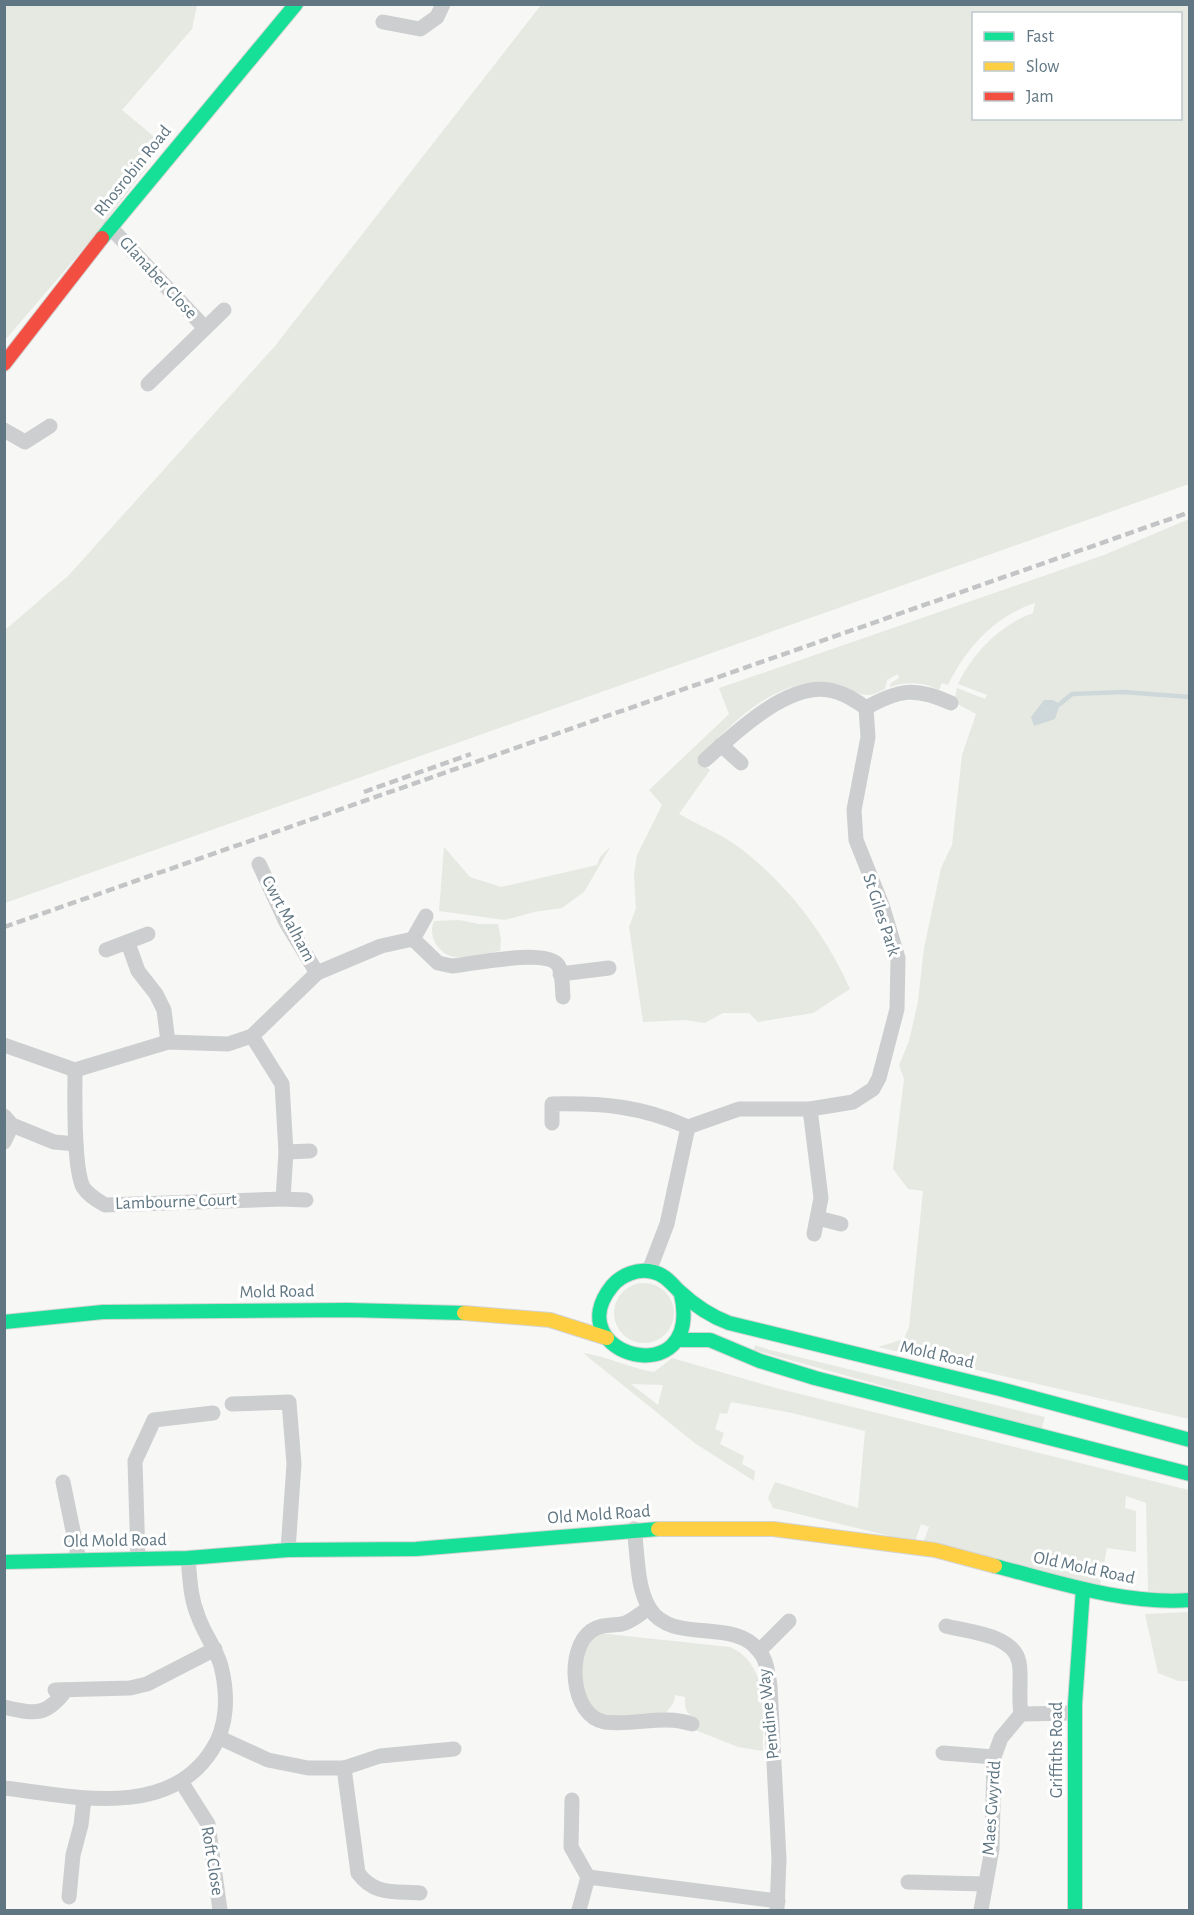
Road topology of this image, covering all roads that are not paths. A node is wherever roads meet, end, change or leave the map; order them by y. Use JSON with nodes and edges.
{"nodes":[{"id":1,"x":296,"y":4,"type":"edge"},
{"id":2,"x":443,"y":4,"type":"edge"},
{"id":3,"x":382,"y":22,"type":"dead end"},
{"id":4,"x":110,"y":227,"type":"junction"},
{"id":5,"x":224,"y":310,"type":"dead end"},
{"id":6,"x":205,"y":328,"type":"junction"},
{"id":7,"x":4,"y":364,"type":"edge"},
{"id":8,"x":148,"y":384,"type":"dead end"},
{"id":9,"x":50,"y":426,"type":"dead end"},
{"id":10,"x":4,"y":430,"type":"edge"},
{"id":11,"x":951,"y":703,"type":"dead end"},
{"id":12,"x":866,"y":708,"type":"junction"},
{"id":13,"x":721,"y":745,"type":"junction"},
{"id":14,"x":705,"y":760,"type":"dead end"},
{"id":15,"x":741,"y":763,"type":"dead end"},
{"id":16,"x":259,"y":864,"type":"dead end"},
{"id":17,"x":426,"y":916,"type":"dead end"},
{"id":18,"x":148,"y":934,"type":"dead end"},
{"id":19,"x":413,"y":939,"type":"junction"},
{"id":20,"x":128,"y":943,"type":"junction"},
{"id":21,"x":106,"y":950,"type":"dead end"},
{"id":22,"x":609,"y":968,"type":"dead end"},
{"id":23,"x":317,"y":973,"type":"junction"},
{"id":24,"x":560,"y":974,"type":"junction"},
{"id":25,"x":563,"y":997,"type":"dead end"},
{"id":26,"x":252,"y":1036,"type":"junction"},
{"id":27,"x":168,"y":1042,"type":"junction"},
{"id":28,"x":4,"y":1045,"type":"edge"},
{"id":29,"x":75,"y":1070,"type":"junction"},
{"id":30,"x":810,"y":1109,"type":"junction"},
{"id":31,"x":8,"y":1121,"type":"edge"},
{"id":32,"x":552,"y":1123,"type":"dead end"},
{"id":33,"x":688,"y":1127,"type":"junction"},
{"id":34,"x":4,"y":1142,"type":"edge"},
{"id":35,"x":76,"y":1144,"type":"junction"},
{"id":36,"x":310,"y":1151,"type":"dead end"},
{"id":37,"x":286,"y":1152,"type":"junction"},
{"id":38,"x":283,"y":1199,"type":"junction"},
{"id":39,"x":306,"y":1200,"type":"dead end"},
{"id":40,"x":818,"y":1218,"type":"junction"},
{"id":41,"x":841,"y":1224,"type":"dead end"},
{"id":42,"x":814,"y":1234,"type":"dead end"},
{"id":43,"x":649,"y":1271,"type":"junction"},
{"id":44,"x":681,"y":1294,"type":"junction"},
{"id":45,"x":603,"y":1298,"type":"junction"},
{"id":46,"x":550,"y":1320,"type":"junction"},
{"id":47,"x":4,"y":1322,"type":"edge"},
{"id":48,"x":607,"y":1338,"type":"junction"},
{"id":49,"x":678,"y":1340,"type":"junction"},
{"id":50,"x":232,"y":1404,"type":"dead end"},
{"id":51,"x":213,"y":1413,"type":"dead end"},
{"id":52,"x":1190,"y":1440,"type":"edge"},
{"id":53,"x":1190,"y":1474,"type":"edge"},
{"id":54,"x":63,"y":1482,"type":"dead end"},
{"id":55,"x":634,"y":1528,"type":"junction"},
{"id":56,"x":288,"y":1550,"type":"junction"},
{"id":57,"x":188,"y":1558,"type":"junction"},
{"id":58,"x":138,"y":1559,"type":"junction"},
{"id":59,"x":79,"y":1560,"type":"junction"},
{"id":60,"x":4,"y":1562,"type":"edge"},
{"id":61,"x":1083,"y":1589,"type":"junction"},
{"id":62,"x":1190,"y":1600,"type":"edge"},
{"id":63,"x":649,"y":1608,"type":"junction"},
{"id":64,"x":789,"y":1621,"type":"dead end"},
{"id":65,"x":957,"y":1625,"type":"dead end"},
{"id":66,"x":215,"y":1649,"type":"junction"},
{"id":67,"x":759,"y":1651,"type":"junction"},
{"id":68,"x":4,"y":1707,"type":"edge"},
{"id":69,"x":1075,"y":1713,"type":"junction"},
{"id":70,"x":1021,"y":1714,"type":"junction"},
{"id":71,"x":692,"y":1724,"type":"dead end"},
{"id":72,"x":220,"y":1738,"type":"junction"},
{"id":73,"x":454,"y":1749,"type":"dead end"},
{"id":74,"x":943,"y":1752,"type":"dead end"},
{"id":75,"x":994,"y":1758,"type":"junction"},
{"id":76,"x":344,"y":1767,"type":"junction"},
{"id":77,"x":182,"y":1782,"type":"junction"},
{"id":78,"x":4,"y":1788,"type":"edge"},
{"id":79,"x":84,"y":1798,"type":"junction"},
{"id":80,"x":572,"y":1800,"type":"dead end"},
{"id":81,"x":588,"y":1877,"type":"junction"},
{"id":82,"x":908,"y":1882,"type":"dead end"},
{"id":83,"x":984,"y":1884,"type":"junction"},
{"id":84,"x":420,"y":1893,"type":"dead end"},
{"id":85,"x":69,"y":1897,"type":"dead end"},
{"id":86,"x":777,"y":1906,"type":"edge"},
{"id":87,"x":220,"y":1911,"type":"edge"},
{"id":88,"x":579,"y":1911,"type":"edge"},
{"id":89,"x":981,"y":1911,"type":"edge"},
{"id":90,"x":1075,"y":1911,"type":"edge"}],
"edges":[{"from":1,"to":4,"type":"main road","name":"Rhosrobin Road"},
{"from":2,"to":3,"type":"street"},
{"from":4,"to":6,"type":"street","name":"Glanaber Close"},
{"from":4,"to":7,"type":"main road","name":"Rhosrobin Road"},
{"from":5,"to":6,"type":"street","name":"Glanaber Close"},
{"from":6,"to":8,"type":"street","name":"Glanaber Close"},
{"from":9,"to":10,"type":"street"},
{"from":11,"to":12,"type":"street"},
{"from":12,"to":13,"type":"street"},
{"from":12,"to":30,"type":"street","name":"St Giles Park"},
{"from":13,"to":14,"type":"street"},
{"from":13,"to":15,"type":"street"},
{"from":16,"to":23,"type":"street","name":"Cwrt Malham"},
{"from":17,"to":19,"type":"street"},
{"from":18,"to":20,"type":"street"},
{"from":19,"to":23,"type":"street"},
{"from":19,"to":24,"type":"street"},
{"from":20,"to":21,"type":"street"},
{"from":20,"to":27,"type":"street"},
{"from":22,"to":24,"type":"street"},
{"from":23,"to":26,"type":"street"},
{"from":24,"to":25,"type":"street"},
{"from":26,"to":27,"type":"street"},
{"from":26,"to":37,"type":"street"},
{"from":27,"to":29,"type":"street"},
{"from":28,"to":29,"type":"street"},
{"from":29,"to":35,"type":"street","name":"Lambourne Court"},
{"from":30,"to":33,"type":"street","name":"St Giles Park"},
{"from":30,"to":40,"type":"street"},
{"from":31,"to":34,"type":"street"},
{"from":31,"to":35,"type":"street"},
{"from":32,"to":33,"type":"street"},
{"from":33,"to":43,"type":"street"},
{"from":35,"to":38,"type":"street","name":"Lambourne Court"},
{"from":36,"to":37,"type":"street"},
{"from":37,"to":38,"type":"street"},
{"from":38,"to":39,"type":"street","name":"Lambourne Court"},
{"from":40,"to":41,"type":"street"},
{"from":40,"to":42,"type":"street"},
{"from":43,"to":44,"type":"main road"},
{"from":43,"to":45,"type":"main road"},
{"from":44,"to":49,"type":"main road"},
{"from":44,"to":52,"type":"main road","name":"Mold Road"},
{"from":45,"to":46,"type":"main road","name":"Mold Road"},
{"from":45,"to":48,"type":"main road"},
{"from":46,"to":47,"type":"main road","name":"Mold Road"},
{"from":46,"to":48,"type":"main road","name":"Mold Road"},
{"from":48,"to":49,"type":"main road"},
{"from":49,"to":53,"type":"main road"},
{"from":50,"to":56,"type":"street"},
{"from":51,"to":58,"type":"street"},
{"from":54,"to":59,"type":"street"},
{"from":55,"to":56,"type":"main road","name":"Old Mold Road"},
{"from":55,"to":61,"type":"main road","name":"Old Mold Road"},
{"from":55,"to":63,"type":"street"},
{"from":56,"to":57,"type":"main road","name":"Old Mold Road"},
{"from":57,"to":58,"type":"main road","name":"Old Mold Road"},
{"from":57,"to":66,"type":"street"},
{"from":58,"to":59,"type":"main road","name":"Old Mold Road"},
{"from":59,"to":60,"type":"main road","name":"Old Mold Road"},
{"from":61,"to":62,"type":"main road","name":"Old Mold Road"},
{"from":61,"to":69,"type":"main road","name":"Griffiths Road"},
{"from":63,"to":67,"type":"street","name":"Pendine Way"},
{"from":63,"to":71,"type":"street"},
{"from":64,"to":67,"type":"street"},
{"from":65,"to":70,"type":"street"},
{"from":66,"to":68,"type":"street"},
{"from":66,"to":72,"type":"street"},
{"from":67,"to":86,"type":"street","name":"Pendine Way"},
{"from":69,"to":70,"type":"street"},
{"from":69,"to":90,"type":"main road","name":"Griffiths Road"},
{"from":70,"to":75,"type":"street","name":"Maes Gwyrdd"},
{"from":72,"to":76,"type":"street"},
{"from":72,"to":77,"type":"street"},
{"from":73,"to":76,"type":"street"},
{"from":74,"to":75,"type":"street"},
{"from":75,"to":83,"type":"street","name":"Maes Gwyrdd"},
{"from":76,"to":84,"type":"street"},
{"from":77,"to":79,"type":"street"},
{"from":77,"to":87,"type":"street","name":"Roft Close"},
{"from":78,"to":79,"type":"street"},
{"from":79,"to":85,"type":"street"},
{"from":80,"to":81,"type":"street"},
{"from":81,"to":86,"type":"street"},
{"from":81,"to":88,"type":"street"},
{"from":82,"to":83,"type":"street"},
{"from":83,"to":89,"type":"street","name":"Maes Gwyrdd"}]}
